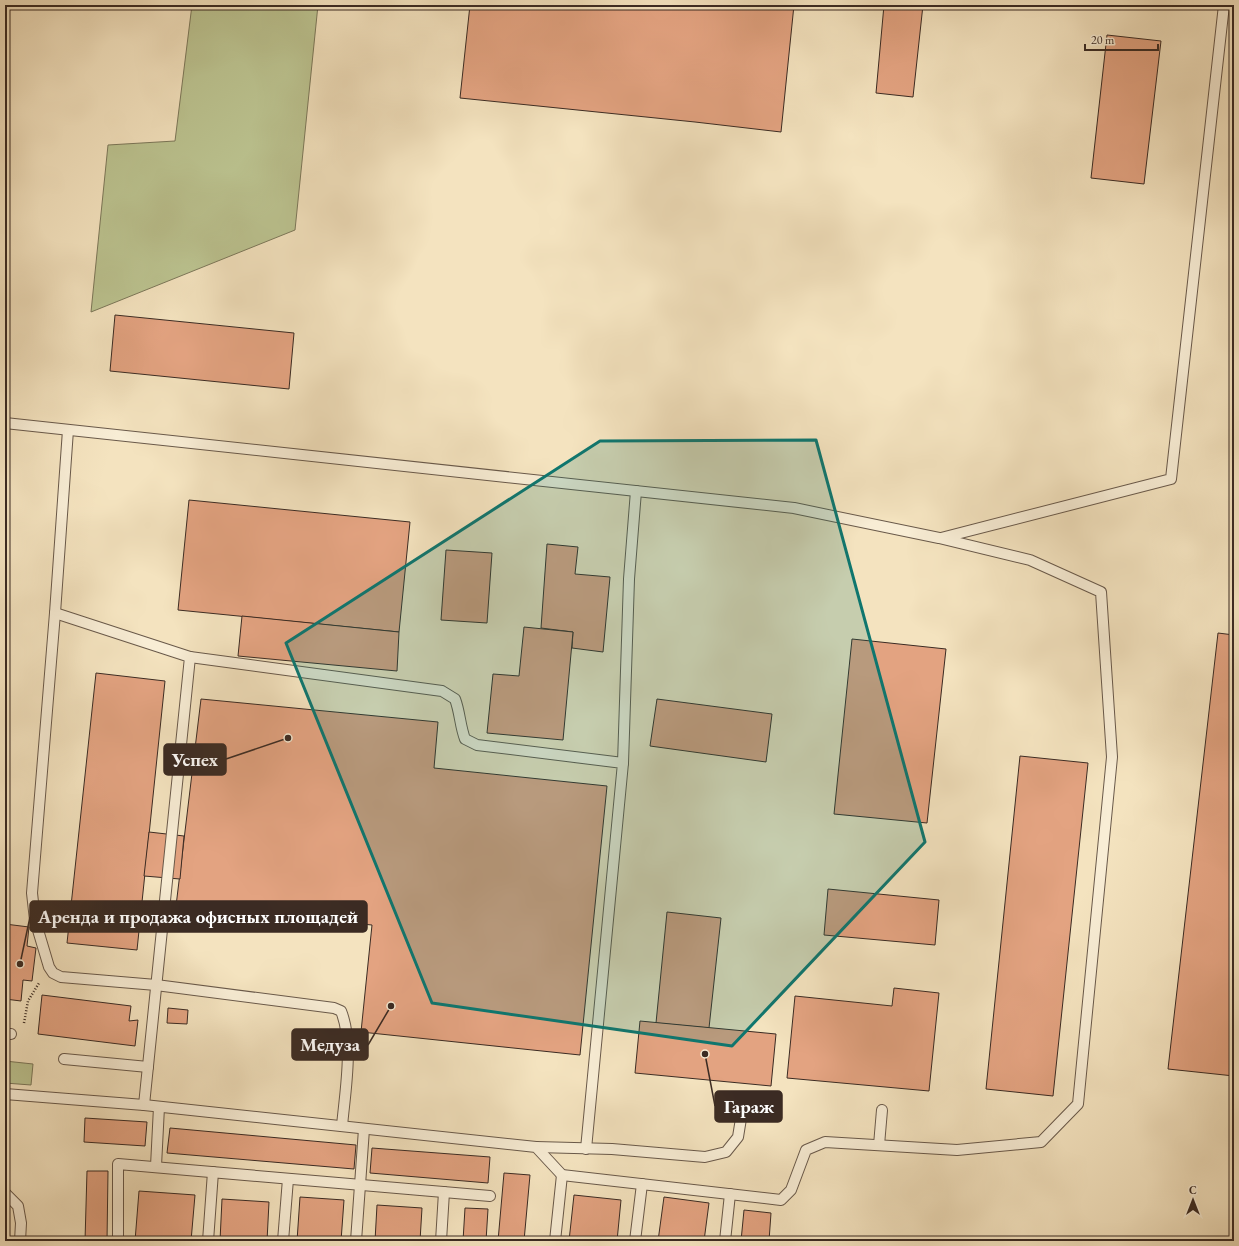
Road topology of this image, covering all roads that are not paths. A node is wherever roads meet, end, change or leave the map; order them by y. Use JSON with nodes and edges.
{"nodes":[{"id":1,"x":1224,"y":5,"type":"edge"},
{"id":2,"x":5,"y":423,"type":"edge"},
{"id":3,"x":68,"y":430,"type":"junction"},
{"id":4,"x":636,"y":491,"type":"junction"},
{"id":5,"x":939,"y":538,"type":"junction"},
{"id":6,"x":55,"y":613,"type":"junction"},
{"id":7,"x":190,"y":657,"type":"junction"},
{"id":8,"x":623,"y":763,"type":"junction"},
{"id":9,"x":156,"y":985,"type":"junction"},
{"id":10,"x":64,"y":1059,"type":"dead end"},
{"id":11,"x":148,"y":1067,"type":"junction"},
{"id":12,"x":5,"y":1094,"type":"edge"},
{"id":13,"x":744,"y":1100,"type":"dead end"},
{"id":14,"x":144,"y":1105,"type":"junction"},
{"id":15,"x":159,"y":1107,"type":"junction"},
{"id":16,"x":882,"y":1110,"type":"dead end"},
{"id":17,"x":342,"y":1126,"type":"junction"},
{"id":18,"x":364,"y":1129,"type":"junction"},
{"id":19,"x":879,"y":1145,"type":"junction"},
{"id":20,"x":536,"y":1147,"type":"junction"},
{"id":21,"x":586,"y":1149,"type":"junction"},
{"id":22,"x":156,"y":1166,"type":"junction"},
{"id":23,"x":213,"y":1172,"type":"junction"},
{"id":24,"x":562,"y":1174,"type":"junction"},
{"id":25,"x":288,"y":1179,"type":"junction"},
{"id":26,"x":642,"y":1184,"type":"junction"},
{"id":27,"x":360,"y":1185,"type":"junction"},
{"id":28,"x":444,"y":1192,"type":"junction"},
{"id":29,"x":5,"y":1193,"type":"edge"},
{"id":30,"x":730,"y":1194,"type":"junction"},
{"id":31,"x":490,"y":1196,"type":"dead end"},
{"id":32,"x":20,"y":1241,"type":"edge"},
{"id":33,"x":118,"y":1241,"type":"edge"},
{"id":34,"x":208,"y":1241,"type":"edge"},
{"id":35,"x":283,"y":1241,"type":"edge"},
{"id":36,"x":356,"y":1241,"type":"edge"},
{"id":37,"x":441,"y":1241,"type":"edge"},
{"id":38,"x":555,"y":1241,"type":"edge"},
{"id":39,"x":635,"y":1241,"type":"edge"},
{"id":40,"x":724,"y":1241,"type":"edge"}],
"edges":[{"from":1,"to":5,"type":"lane"},
{"from":2,"to":3,"type":"lane"},
{"from":3,"to":4,"type":"lane"},
{"from":3,"to":6,"type":"lane"},
{"from":4,"to":5,"type":"lane"},
{"from":4,"to":8,"type":"lane"},
{"from":5,"to":19,"type":"lane"},
{"from":6,"to":7,"type":"lane"},
{"from":6,"to":9,"type":"lane"},
{"from":7,"to":8,"type":"lane"},
{"from":7,"to":9,"type":"lane"},
{"from":8,"to":21,"type":"lane"},
{"from":9,"to":11,"type":"lane"},
{"from":9,"to":17,"type":"lane"},
{"from":10,"to":11,"type":"lane"},
{"from":11,"to":14,"type":"lane"},
{"from":12,"to":14,"type":"lane"},
{"from":13,"to":21,"type":"lane"},
{"from":14,"to":15,"type":"lane"},
{"from":15,"to":17,"type":"lane"},
{"from":15,"to":22,"type":"lane"},
{"from":16,"to":19,"type":"lane"},
{"from":17,"to":18,"type":"lane"},
{"from":18,"to":20,"type":"lane"},
{"from":18,"to":27,"type":"lane"},
{"from":19,"to":30,"type":"lane"},
{"from":20,"to":21,"type":"lane"},
{"from":20,"to":24,"type":"lane"},
{"from":22,"to":23,"type":"lane"},
{"from":22,"to":33,"type":"lane"},
{"from":23,"to":25,"type":"lane"},
{"from":23,"to":34,"type":"lane"},
{"from":24,"to":26,"type":"lane"},
{"from":24,"to":38,"type":"lane"},
{"from":25,"to":27,"type":"lane"},
{"from":25,"to":35,"type":"lane"},
{"from":26,"to":30,"type":"lane"},
{"from":26,"to":39,"type":"lane"},
{"from":27,"to":28,"type":"lane"},
{"from":27,"to":36,"type":"lane"},
{"from":28,"to":31,"type":"lane"},
{"from":28,"to":37,"type":"lane"},
{"from":29,"to":32,"type":"lane"},
{"from":30,"to":40,"type":"lane"}]}
